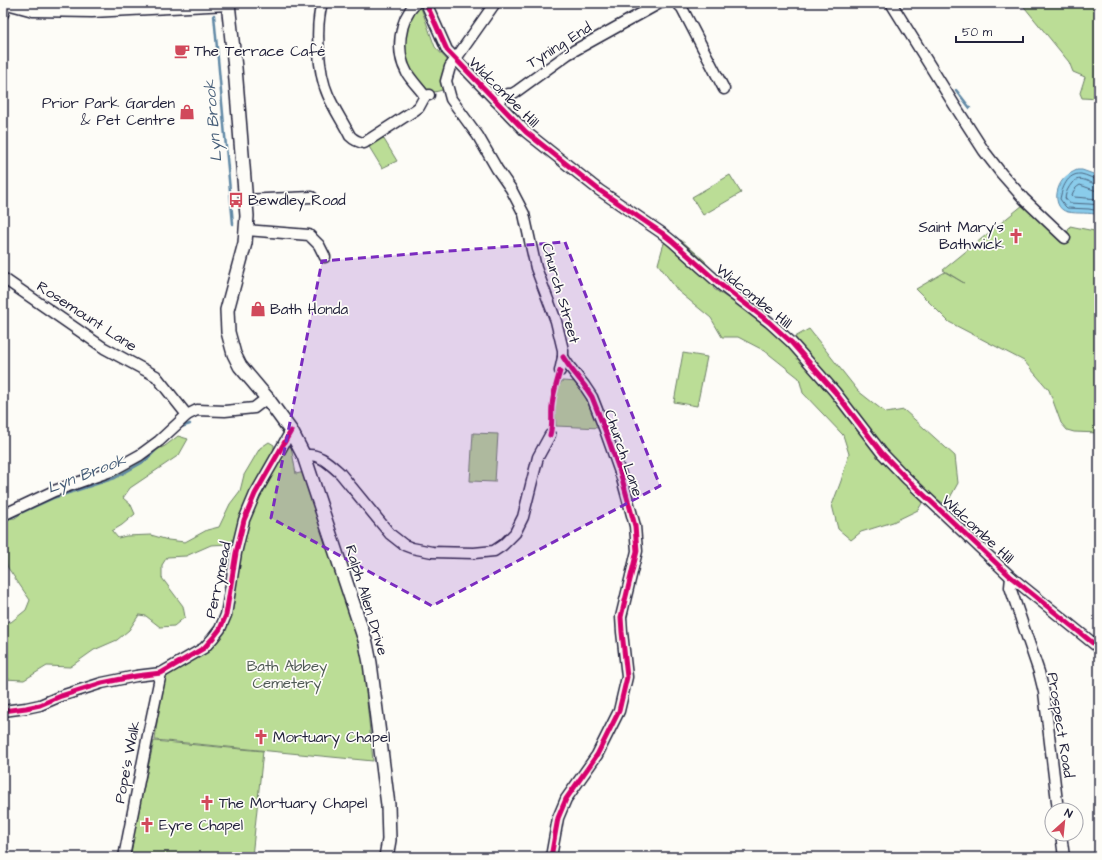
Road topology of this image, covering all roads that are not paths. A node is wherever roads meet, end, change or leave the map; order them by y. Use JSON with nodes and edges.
{"nodes":[{"id":1,"x":7,"y":3,"type":"edge"},
{"id":2,"x":322,"y":3,"type":"edge"},
{"id":3,"x":416,"y":3,"type":"edge"},
{"id":4,"x":426,"y":3,"type":"edge"},
{"id":5,"x":495,"y":3,"type":"edge"},
{"id":6,"x":660,"y":3,"type":"edge"},
{"id":7,"x":677,"y":3,"type":"edge"},
{"id":8,"x":891,"y":3,"type":"edge"},
{"id":9,"x":228,"y":4,"type":"edge"},
{"id":10,"x":3,"y":14,"type":"edge"},
{"id":11,"x":455,"y":60,"type":"junction"},
{"id":12,"x":724,"y":89,"type":"dead end"},
{"id":13,"x":496,"y":101,"type":"junction"},
{"id":14,"x":312,"y":197,"type":"dead end"},
{"id":15,"x":246,"y":200,"type":"junction"},
{"id":16,"x":247,"y":230,"type":"junction"},
{"id":17,"x":1065,"y":238,"type":"dead end"},
{"id":18,"x":325,"y":257,"type":"dead end"},
{"id":19,"x":3,"y":278,"type":"edge"},
{"id":20,"x":563,"y":357,"type":"junction"},
{"id":21,"x":560,"y":370,"type":"dead end"},
{"id":22,"x":267,"y":398,"type":"junction"},
{"id":23,"x":187,"y":415,"type":"junction"},
{"id":24,"x":291,"y":431,"type":"junction"},
{"id":25,"x":550,"y":435,"type":"dead end"},
{"id":26,"x":304,"y":456,"type":"junction"},
{"id":27,"x":3,"y":515,"type":"edge"},
{"id":28,"x":1011,"y":577,"type":"junction"},
{"id":29,"x":1099,"y":648,"type":"edge"},
{"id":30,"x":161,"y":672,"type":"junction"},
{"id":31,"x":3,"y":710,"type":"edge"},
{"id":32,"x":1057,"y":802,"type":"edge"},
{"id":33,"x":1062,"y":842,"type":"edge"},
{"id":34,"x":124,"y":857,"type":"edge"},
{"id":35,"x":386,"y":857,"type":"edge"},
{"id":36,"x":551,"y":857,"type":"edge"},
{"id":37,"x":1064,"y":857,"type":"edge"}],
"edges":[{"from":1,"to":9,"type":"street"},
{"from":1,"to":10,"type":"street"},
{"from":2,"to":3,"type":"street"},
{"from":4,"to":11,"type":"street","name":"Widcombe Hill"},
{"from":5,"to":11,"type":"street","name":"Church Street"},
{"from":6,"to":13,"type":"street","name":"Tyning End"},
{"from":7,"to":12,"type":"street"},
{"from":8,"to":17,"type":"street"},
{"from":9,"to":15,"type":"main road","name":"Ralph Allen Drive"},
{"from":11,"to":13,"type":"street","name":"Widcombe Hill"},
{"from":11,"to":20,"type":"street","name":"Church Street"},
{"from":13,"to":28,"type":"street","name":"Widcombe Hill"},
{"from":14,"to":15,"type":"street"},
{"from":15,"to":16,"type":"main road","name":"Ralph Allen Drive"},
{"from":16,"to":18,"type":"street"},
{"from":16,"to":22,"type":"main road","name":"Ralph Allen Drive"},
{"from":19,"to":23,"type":"street","name":"Rosemount Lane"},
{"from":20,"to":21,"type":"street","name":"Church Street"},
{"from":20,"to":36,"type":"street","name":"Church Lane"},
{"from":22,"to":23,"type":"street"},
{"from":22,"to":24,"type":"main road","name":"Ralph Allen Drive"},
{"from":23,"to":27,"type":"street"},
{"from":24,"to":26,"type":"main road","name":"Ralph Allen Drive"},
{"from":24,"to":30,"type":"street","name":"Perrymead"},
{"from":25,"to":26,"type":"street"},
{"from":26,"to":35,"type":"main road","name":"Ralph Allen Drive"},
{"from":28,"to":29,"type":"street","name":"Widcombe Hill"},
{"from":28,"to":32,"type":"street","name":"Prospect Road"},
{"from":30,"to":31,"type":"street","name":"Perrymead"},
{"from":30,"to":34,"type":"street","name":"Pope's Walk"},
{"from":33,"to":37,"type":"street"}]}
